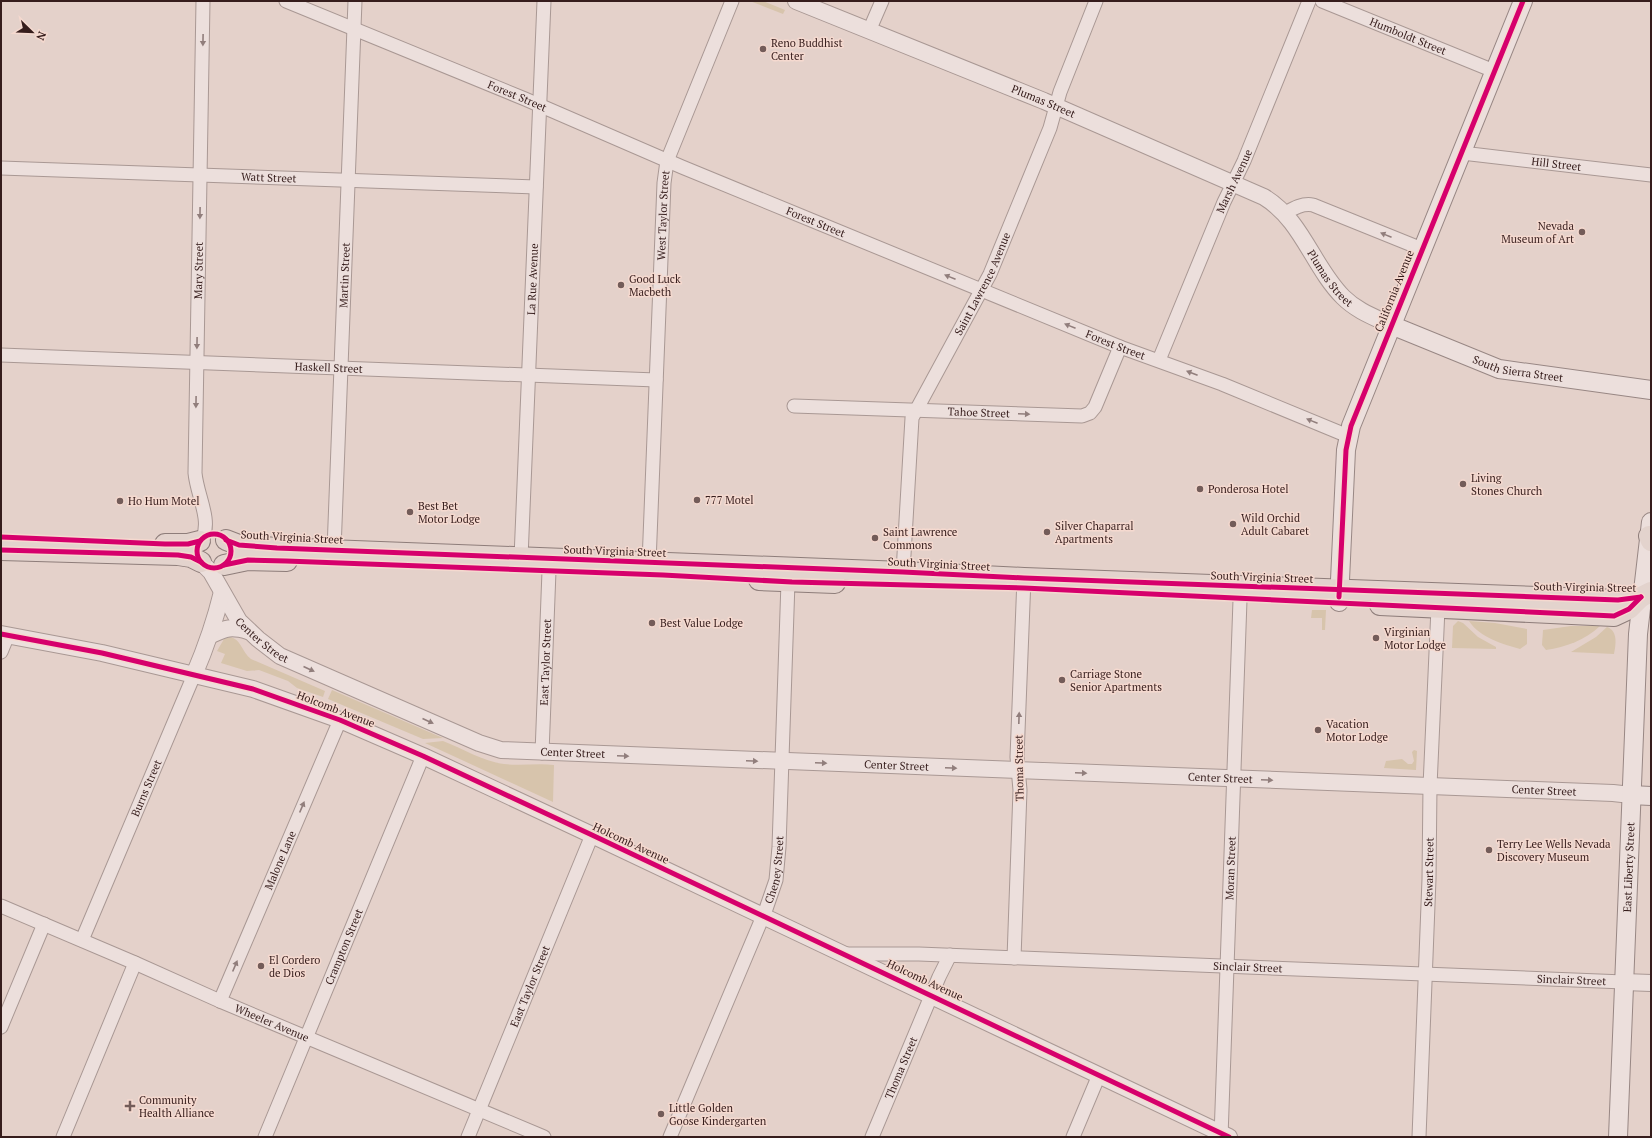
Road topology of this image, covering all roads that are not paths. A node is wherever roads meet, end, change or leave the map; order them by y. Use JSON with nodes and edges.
{"nodes":[{"id":1,"x":203,"y":1,"type":"edge"},
{"id":2,"x":286,"y":1,"type":"edge"},
{"id":3,"x":355,"y":1,"type":"edge"},
{"id":4,"x":544,"y":1,"type":"edge"},
{"id":5,"x":732,"y":1,"type":"edge"},
{"id":6,"x":796,"y":1,"type":"edge"},
{"id":7,"x":882,"y":1,"type":"edge"},
{"id":8,"x":1096,"y":1,"type":"edge"},
{"id":9,"x":1309,"y":1,"type":"edge"},
{"id":10,"x":1322,"y":1,"type":"edge"},
{"id":11,"x":1523,"y":1,"type":"edge"},
{"id":12,"x":354,"y":29,"type":"junction"},
{"id":13,"x":869,"y":31,"type":"junction"},
{"id":14,"x":1494,"y":71,"type":"junction"},
{"id":15,"x":539,"y":106,"type":"junction"},
{"id":16,"x":1056,"y":106,"type":"junction"},
{"id":17,"x":1462,"y":153,"type":"junction"},
{"id":18,"x":667,"y":161,"type":"junction"},
{"id":19,"x":1,"y":168,"type":"edge"},
{"id":20,"x":201,"y":174,"type":"junction"},
{"id":21,"x":1651,"y":175,"type":"edge"},
{"id":22,"x":348,"y":181,"type":"junction"},
{"id":23,"x":1234,"y":182,"type":"junction"},
{"id":24,"x":536,"y":187,"type":"junction"},
{"id":25,"x":1285,"y":214,"type":"junction"},
{"id":26,"x":1422,"y":249,"type":"junction"},
{"id":27,"x":981,"y":289,"type":"junction"},
{"id":28,"x":1391,"y":325,"type":"junction"},
{"id":29,"x":1120,"y":346,"type":"junction"},
{"id":30,"x":1,"y":355,"type":"edge"},
{"id":31,"x":1159,"y":360,"type":"junction"},
{"id":32,"x":197,"y":363,"type":"junction"},
{"id":33,"x":342,"y":368,"type":"junction"},
{"id":34,"x":529,"y":374,"type":"junction"},
{"id":35,"x":656,"y":380,"type":"junction"},
{"id":36,"x":1651,"y":390,"type":"edge"},
{"id":37,"x":794,"y":406,"type":"dead end"},
{"id":38,"x":915,"y":410,"type":"junction"},
{"id":39,"x":1348,"y":436,"type":"junction"},
{"id":40,"x":1650,"y":533,"type":"edge"},
{"id":41,"x":1,"y":537,"type":"edge"},
{"id":42,"x":202,"y":539,"type":"junction"},
{"id":43,"x":226,"y":540,"type":"junction"},
{"id":44,"x":1,"y":550,"type":"edge"},
{"id":45,"x":334,"y":550,"type":"junction"},
{"id":46,"x":521,"y":558,"type":"junction"},
{"id":47,"x":210,"y":564,"type":"junction"},
{"id":48,"x":642,"y":568,"type":"junction"},
{"id":49,"x":549,"y":571,"type":"junction"},
{"id":50,"x":903,"y":572,"type":"junction"},
{"id":51,"x":845,"y":576,"type":"junction"},
{"id":52,"x":788,"y":582,"type":"junction"},
{"id":53,"x":1024,"y":583,"type":"junction"},
{"id":54,"x":222,"y":592,"type":"junction"},
{"id":55,"x":1646,"y":594,"type":"edge"},
{"id":56,"x":1339,"y":596,"type":"junction"},
{"id":57,"x":1506,"y":596,"type":"junction"},
{"id":58,"x":1240,"y":600,"type":"junction"},
{"id":59,"x":1438,"y":608,"type":"junction"},
{"id":60,"x":248,"y":631,"type":"junction"},
{"id":61,"x":4,"y":635,"type":"edge"},
{"id":62,"x":211,"y":635,"type":"junction"},
{"id":63,"x":1,"y":652,"type":"edge"},
{"id":64,"x":194,"y":675,"type":"junction"},
{"id":65,"x":340,"y":720,"type":"junction"},
{"id":66,"x":542,"y":753,"type":"junction"},
{"id":67,"x":423,"y":756,"type":"junction"},
{"id":68,"x":782,"y":762,"type":"junction"},
{"id":69,"x":1019,"y":770,"type":"junction"},
{"id":70,"x":1233,"y":778,"type":"junction"},
{"id":71,"x":1430,"y":786,"type":"junction"},
{"id":72,"x":1631,"y":795,"type":"junction"},
{"id":73,"x":1651,"y":796,"type":"edge"},
{"id":74,"x":592,"y":835,"type":"junction"},
{"id":75,"x":1,"y":906,"type":"edge"},
{"id":76,"x":763,"y":916,"type":"junction"},
{"id":77,"x":44,"y":924,"type":"junction"},
{"id":78,"x":82,"y":940,"type":"junction"},
{"id":79,"x":845,"y":954,"type":"junction"},
{"id":80,"x":950,"y":955,"type":"junction"},
{"id":81,"x":1014,"y":958,"type":"junction"},
{"id":82,"x":135,"y":963,"type":"junction"},
{"id":83,"x":1228,"y":966,"type":"junction"},
{"id":84,"x":1426,"y":974,"type":"junction"},
{"id":85,"x":1624,"y":982,"type":"junction"},
{"id":86,"x":1651,"y":983,"type":"edge"},
{"id":87,"x":931,"y":994,"type":"junction"},
{"id":88,"x":220,"y":1001,"type":"junction"},
{"id":89,"x":1,"y":1027,"type":"edge"},
{"id":90,"x":306,"y":1038,"type":"junction"},
{"id":91,"x":1099,"y":1075,"type":"junction"},
{"id":92,"x":479,"y":1111,"type":"junction"},
{"id":93,"x":1224,"y":1136,"type":"edge"},
{"id":94,"x":63,"y":1137,"type":"edge"},
{"id":95,"x":265,"y":1137,"type":"edge"},
{"id":96,"x":468,"y":1137,"type":"edge"},
{"id":97,"x":544,"y":1137,"type":"edge"},
{"id":98,"x":670,"y":1137,"type":"edge"},
{"id":99,"x":872,"y":1137,"type":"edge"},
{"id":100,"x":1073,"y":1137,"type":"edge"},
{"id":101,"x":1420,"y":1137,"type":"edge"},
{"id":102,"x":1618,"y":1137,"type":"edge"}],
"edges":[{"from":1,"to":20,"type":"street","name":"Mary Street","one_way":true},
{"from":2,"to":12,"type":"street","name":"Forest Street"},
{"from":3,"to":12,"type":"street","name":"Martin Street"},
{"from":4,"to":15,"type":"street","name":"La Rue Avenue"},
{"from":5,"to":18,"type":"street","name":"West Taylor Street"},
{"from":6,"to":13,"type":"street","name":"Plumas Street"},
{"from":7,"to":13,"type":"street"},
{"from":8,"to":16,"type":"street","name":"Saint Lawrence Avenue"},
{"from":9,"to":23,"type":"street","name":"Marsh Avenue"},
{"from":10,"to":14,"type":"street","name":"Humboldt Street"},
{"from":11,"to":14,"type":"main road","name":"California Avenue"},
{"from":12,"to":15,"type":"street","name":"Forest Street"},
{"from":12,"to":22,"type":"street","name":"Martin Street"},
{"from":13,"to":16,"type":"street","name":"Plumas Street"},
{"from":14,"to":17,"type":"main road","name":"California Avenue"},
{"from":15,"to":18,"type":"street","name":"Forest Street"},
{"from":15,"to":24,"type":"street","name":"La Rue Avenue"},
{"from":16,"to":23,"type":"street","name":"Plumas Street"},
{"from":16,"to":27,"type":"street","name":"Saint Lawrence Avenue"},
{"from":17,"to":21,"type":"street","name":"Hill Street"},
{"from":17,"to":26,"type":"main road","name":"California Avenue"},
{"from":27,"to":18,"type":"street","name":"Forest Street","one_way":true},
{"from":18,"to":35,"type":"street","name":"West Taylor Street"},
{"from":19,"to":20,"type":"street","name":"Watt Street"},
{"from":20,"to":22,"type":"street","name":"Watt Street"},
{"from":20,"to":32,"type":"street","name":"Mary Street","one_way":true},
{"from":22,"to":24,"type":"street","name":"Watt Street"},
{"from":22,"to":33,"type":"street","name":"Martin Street"},
{"from":23,"to":25,"type":"street","name":"Plumas Street"},
{"from":23,"to":31,"type":"street","name":"Marsh Avenue"},
{"from":24,"to":34,"type":"street","name":"La Rue Avenue"},
{"from":26,"to":25,"type":"street","one_way":true},
{"from":25,"to":28,"type":"street","name":"Plumas Street"},
{"from":26,"to":28,"type":"main road","name":"California Avenue"},
{"from":29,"to":27,"type":"street","name":"Forest Street","one_way":true},
{"from":27,"to":38,"type":"street","name":"Saint Lawrence Avenue"},
{"from":28,"to":36,"type":"main road","name":"South Sierra Street"},
{"from":28,"to":39,"type":"main road","name":"California Avenue"},
{"from":29,"to":31,"type":"street","name":"Forest Street"},
{"from":38,"to":29,"type":"street","name":"Tahoe Street","one_way":true},
{"from":30,"to":32,"type":"street","name":"Haskell Street"},
{"from":39,"to":31,"type":"street","name":"Forest Street","one_way":true},
{"from":32,"to":33,"type":"street","name":"Haskell Street"},
{"from":32,"to":42,"type":"street","name":"Mary Street","one_way":true},
{"from":33,"to":34,"type":"street","name":"Haskell Street"},
{"from":33,"to":45,"type":"street","name":"Martin Street"},
{"from":34,"to":35,"type":"street","name":"Haskell Street"},
{"from":34,"to":46,"type":"street","name":"La Rue Avenue"},
{"from":35,"to":48,"type":"street","name":"West Taylor Street"},
{"from":37,"to":38,"type":"street","name":"Tahoe Street"},
{"from":38,"to":50,"type":"street","name":"Saint Lawrence Avenue"},
{"from":39,"to":56,"type":"main road","name":"California Avenue"},
{"from":40,"to":55,"type":"main road","name":"East Liberty Street"},
{"from":41,"to":42,"type":"main road"},
{"from":42,"to":43,"type":"main road"},
{"from":42,"to":47,"type":"main road"},
{"from":43,"to":45,"type":"main road","name":"South Virginia Street"},
{"from":43,"to":47,"type":"main road"},
{"from":44,"to":47,"type":"main road","name":"South Virginia Street"},
{"from":45,"to":46,"type":"main road","name":"South Virginia Street"},
{"from":46,"to":48,"type":"main road","name":"South Virginia Street"},
{"from":47,"to":49,"type":"main road","name":"South Virginia Street"},
{"from":47,"to":54,"type":"street","name":"Center Street"},
{"from":48,"to":49,"type":"main road","name":"South Virginia Street"},
{"from":48,"to":51,"type":"main road","name":"South Virginia Street"},
{"from":48,"to":52,"type":"main road","name":"South Virginia Street"},
{"from":49,"to":66,"type":"street","name":"East Taylor Street"},
{"from":50,"to":51,"type":"main road","name":"South Virginia Street"},
{"from":50,"to":53,"type":"main road","name":"South Virginia Street"},
{"from":51,"to":52,"type":"main road"},
{"from":51,"to":53,"type":"main road","name":"South Virginia Street"},
{"from":52,"to":68,"type":"street","name":"Cheney Street"},
{"from":53,"to":56,"type":"main road","name":"South Virginia Street"},
{"from":53,"to":58,"type":"main road","name":"South Virginia Street"},
{"from":69,"to":53,"type":"street","name":"Thoma Street","one_way":true},
{"from":54,"to":60,"type":"street","name":"Center Street"},
{"from":54,"to":62,"type":"street","name":"Burns Street"},
{"from":55,"to":57,"type":"main road","name":"South Virginia Street"},
{"from":55,"to":59,"type":"main road","name":"South Virginia Street"},
{"from":55,"to":72,"type":"main road","name":"East Liberty Street"},
{"from":56,"to":57,"type":"main road","name":"South Virginia Street"},
{"from":56,"to":58,"type":"main road","name":"South Virginia Street"},
{"from":56,"to":59,"type":"main road","name":"South Virginia Street"},
{"from":57,"to":59,"type":"main road"},
{"from":58,"to":70,"type":"street","name":"Moran Street"},
{"from":59,"to":71,"type":"street","name":"Stewart Street"},
{"from":60,"to":62,"type":"street"},
{"from":60,"to":66,"type":"street","name":"Center Street","one_way":true},
{"from":61,"to":63,"type":"street"},
{"from":61,"to":64,"type":"street","name":"Holcomb Avenue"},
{"from":62,"to":64,"type":"street","name":"Burns Street"},
{"from":64,"to":65,"type":"street","name":"Holcomb Avenue"},
{"from":64,"to":78,"type":"street","name":"Burns Street"},
{"from":65,"to":67,"type":"street","name":"Holcomb Avenue"},
{"from":88,"to":65,"type":"street","name":"Malone Lane","one_way":true},
{"from":66,"to":68,"type":"street","name":"Center Street","one_way":true},
{"from":67,"to":74,"type":"street","name":"Holcomb Avenue"},
{"from":67,"to":90,"type":"street","name":"Crampton Street"},
{"from":68,"to":69,"type":"street","name":"Center Street","one_way":true},
{"from":68,"to":76,"type":"street","name":"Cheney Street"},
{"from":69,"to":70,"type":"street","name":"Center Street","one_way":true},
{"from":69,"to":81,"type":"street","name":"Thoma Street"},
{"from":70,"to":71,"type":"street","name":"Center Street","one_way":true},
{"from":70,"to":83,"type":"street","name":"Moran Street"},
{"from":71,"to":72,"type":"street","name":"Center Street"},
{"from":71,"to":84,"type":"street","name":"Stewart Street"},
{"from":72,"to":73,"type":"main road","name":"Center Street"},
{"from":72,"to":85,"type":"main road","name":"East Liberty Street"},
{"from":74,"to":76,"type":"street","name":"Holcomb Avenue"},
{"from":74,"to":92,"type":"street","name":"East Taylor Street"},
{"from":75,"to":77,"type":"street","name":"Wheeler Avenue"},
{"from":76,"to":79,"type":"street","name":"Holcomb Avenue"},
{"from":76,"to":98,"type":"street","name":"Cheney Street"},
{"from":77,"to":78,"type":"street","name":"Wheeler Avenue"},
{"from":77,"to":89,"type":"street"},
{"from":78,"to":82,"type":"street","name":"Wheeler Avenue"},
{"from":79,"to":80,"type":"street","name":"Sinclair Street"},
{"from":79,"to":87,"type":"street","name":"Holcomb Avenue"},
{"from":80,"to":81,"type":"street","name":"Sinclair Street"},
{"from":80,"to":87,"type":"street","name":"Thoma Street"},
{"from":81,"to":83,"type":"street","name":"Sinclair Street"},
{"from":82,"to":88,"type":"street","name":"Wheeler Avenue"},
{"from":82,"to":94,"type":"street"},
{"from":83,"to":84,"type":"street","name":"Sinclair Street"},
{"from":83,"to":93,"type":"street","name":"Moran Street"},
{"from":84,"to":85,"type":"street","name":"Sinclair Street"},
{"from":84,"to":101,"type":"street","name":"Stewart Street"},
{"from":85,"to":86,"type":"street","name":"Sinclair Street"},
{"from":85,"to":102,"type":"main road","name":"East Liberty Street"},
{"from":87,"to":91,"type":"street","name":"Holcomb Avenue"},
{"from":87,"to":99,"type":"street","name":"Thoma Street"},
{"from":88,"to":90,"type":"street","name":"Wheeler Avenue"},
{"from":90,"to":92,"type":"street","name":"Wheeler Avenue"},
{"from":90,"to":95,"type":"street","name":"Crampton Street"},
{"from":91,"to":93,"type":"street","name":"Holcomb Avenue"},
{"from":91,"to":100,"type":"street"},
{"from":92,"to":96,"type":"street","name":"East Taylor Street"},
{"from":92,"to":97,"type":"street","name":"Wheeler Avenue"}]}
